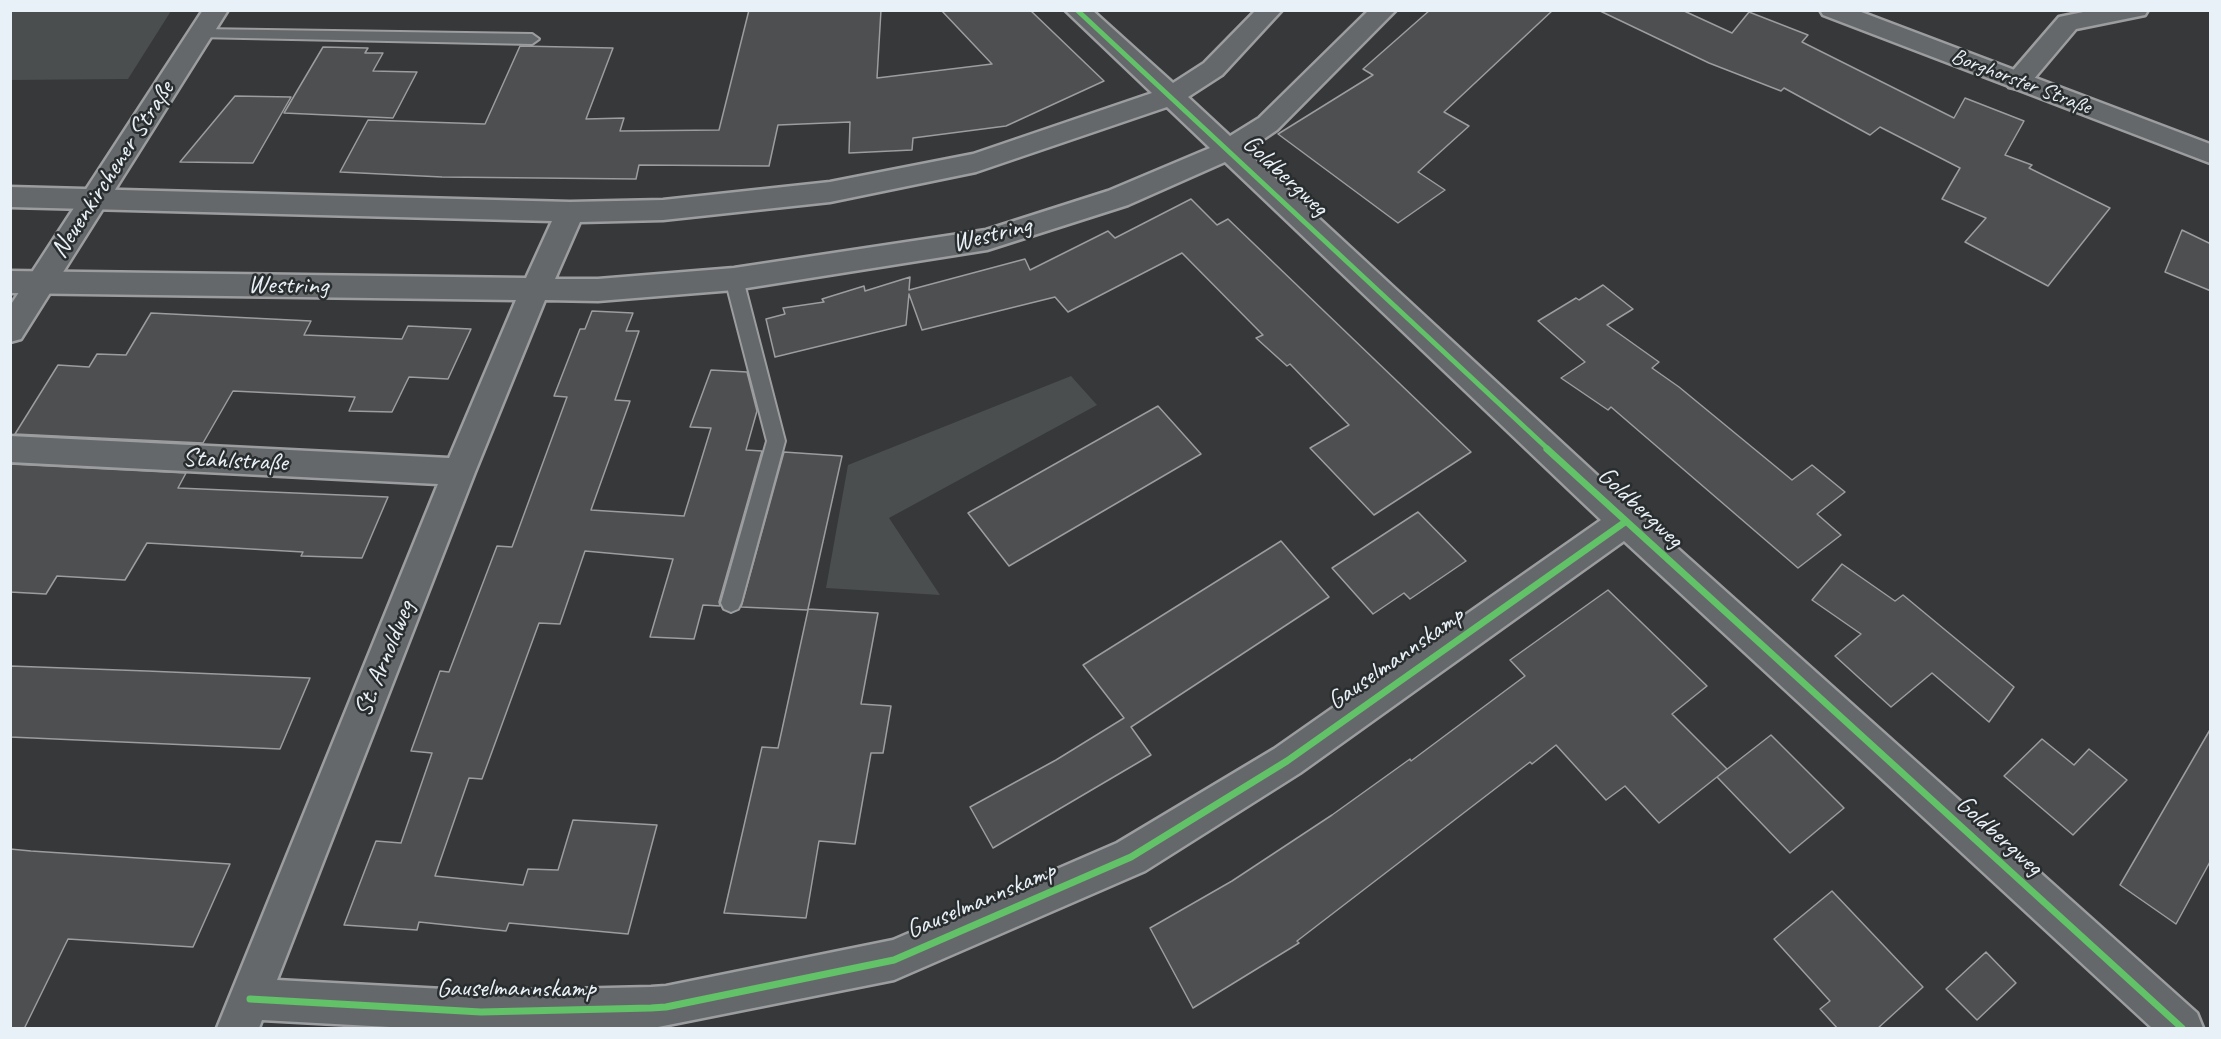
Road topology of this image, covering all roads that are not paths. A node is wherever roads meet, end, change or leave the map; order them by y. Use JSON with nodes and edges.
{"nodes":[{"id":1,"x":216,"y":10,"type":"edge"},
{"id":2,"x":1077,"y":10,"type":"edge"},
{"id":3,"x":1270,"y":10,"type":"edge"},
{"id":4,"x":1384,"y":10,"type":"edge"},
{"id":5,"x":1832,"y":10,"type":"edge"},
{"id":6,"x":2136,"y":10,"type":"edge"},
{"id":7,"x":201,"y":34,"type":"junction"},
{"id":8,"x":532,"y":39,"type":"dead end"},
{"id":9,"x":2018,"y":81,"type":"junction"},
{"id":10,"x":1171,"y":96,"type":"junction"},
{"id":11,"x":1229,"y":150,"type":"junction"},
{"id":12,"x":2211,"y":154,"type":"edge"},
{"id":13,"x":10,"y":197,"type":"edge"},
{"id":14,"x":94,"y":198,"type":"junction"},
{"id":15,"x":570,"y":212,"type":"junction"},
{"id":16,"x":734,"y":279,"type":"junction"},
{"id":17,"x":10,"y":282,"type":"edge"},
{"id":18,"x":41,"y":283,"type":"junction"},
{"id":19,"x":535,"y":290,"type":"junction"},
{"id":20,"x":10,"y":331,"type":"edge"},
{"id":21,"x":10,"y":449,"type":"edge"},
{"id":22,"x":459,"y":472,"type":"junction"},
{"id":23,"x":1625,"y":522,"type":"junction"},
{"id":24,"x":732,"y":603,"type":"dead end"},
{"id":25,"x":244,"y":1014,"type":"edge"},
{"id":26,"x":2182,"y":1029,"type":"edge"}],
"edges":[{"from":1,"to":7,"type":"street","name":"Neuenkirchener Straße"},
{"from":2,"to":10,"type":"street","name":"Goldbergweg"},
{"from":3,"to":10,"type":"street"},
{"from":4,"to":11,"type":"street","name":"Westring"},
{"from":5,"to":9,"type":"street","name":"Borghorster Straße"},
{"from":6,"to":9,"type":"street"},
{"from":7,"to":8,"type":"lane"},
{"from":7,"to":14,"type":"street","name":"Neuenkirchener Straße"},
{"from":9,"to":12,"type":"street","name":"Borghorster Straße"},
{"from":10,"to":11,"type":"street","name":"Goldbergweg"},
{"from":10,"to":15,"type":"street"},
{"from":11,"to":16,"type":"street","name":"Westring"},
{"from":11,"to":23,"type":"street","name":"Goldbergweg"},
{"from":13,"to":14,"type":"street"},
{"from":14,"to":15,"type":"street"},
{"from":14,"to":18,"type":"street","name":"Neuenkirchener Straße"},
{"from":15,"to":19,"type":"street"},
{"from":16,"to":19,"type":"street","name":"Westring"},
{"from":16,"to":24,"type":"lane"},
{"from":17,"to":18,"type":"street","name":"Westring"},
{"from":18,"to":19,"type":"street","name":"Westring"},
{"from":18,"to":20,"type":"street","name":"Neuenkirchener Straße"},
{"from":19,"to":22,"type":"street","name":"St. Arnoldweg"},
{"from":21,"to":22,"type":"street","name":"Stahlstraße"},
{"from":22,"to":25,"type":"street","name":"St. Arnoldweg"},
{"from":23,"to":25,"type":"street","name":"Gauselmannskamp"},
{"from":23,"to":26,"type":"street","name":"Goldbergweg"}]}
